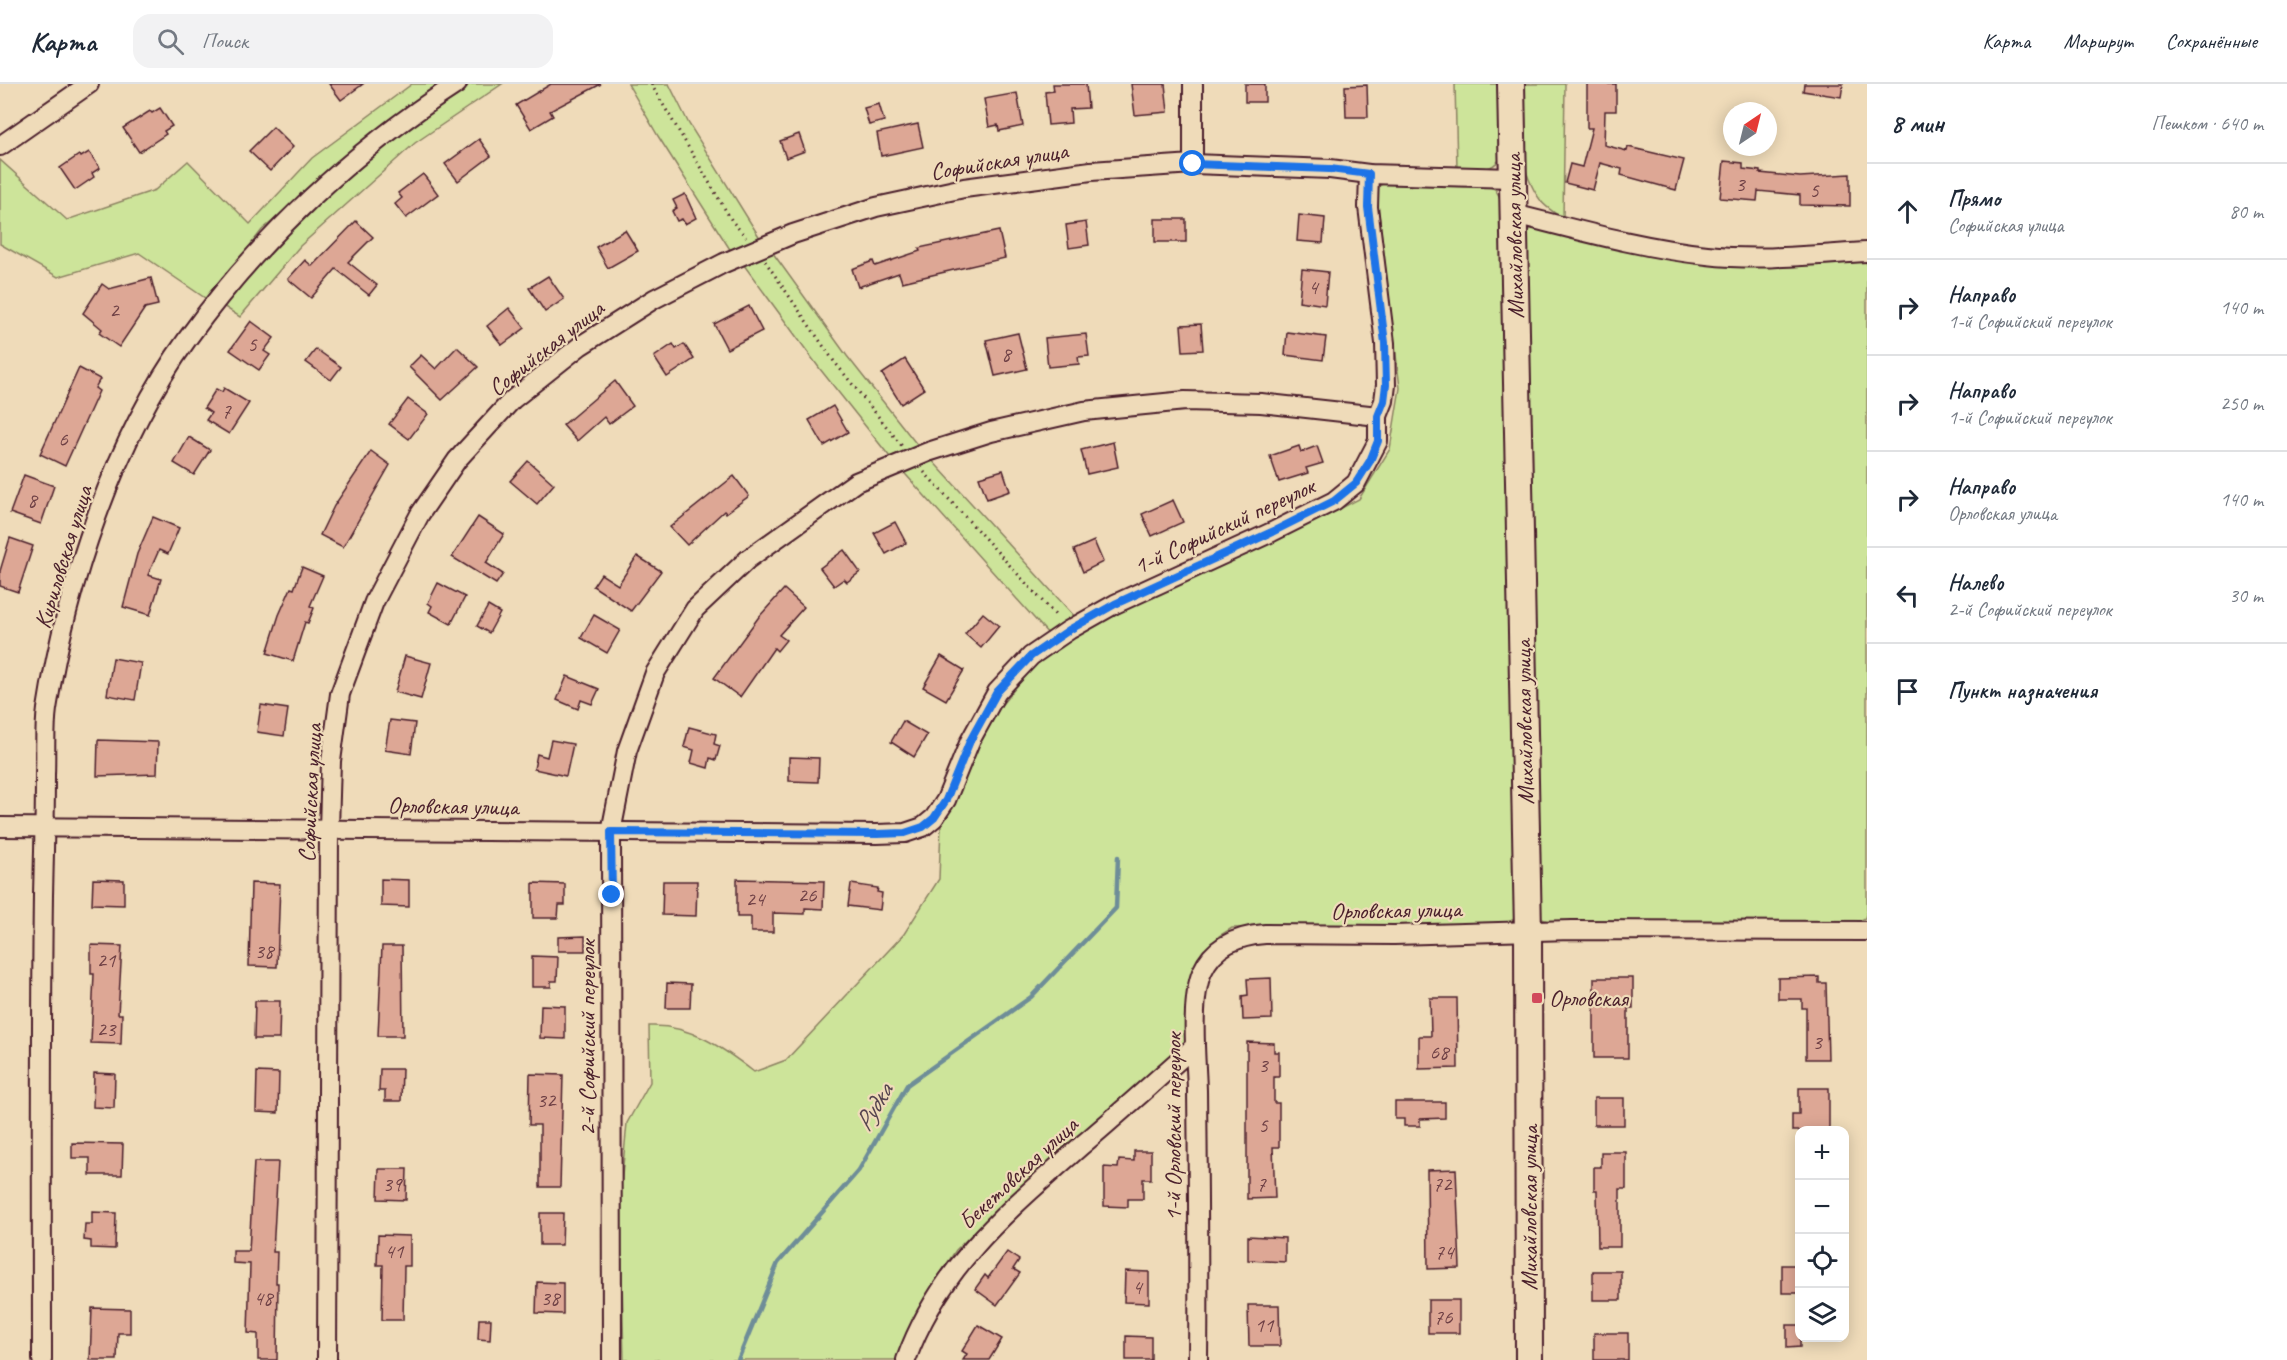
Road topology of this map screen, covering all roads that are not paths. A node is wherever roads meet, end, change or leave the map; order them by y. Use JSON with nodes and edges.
{"nodes":[{"id":1,"x":89,"y":84,"type":"edge"},
{"id":2,"x":457,"y":84,"type":"edge"},
{"id":3,"x":1193,"y":84,"type":"edge"},
{"id":4,"x":1511,"y":84,"type":"edge"},
{"id":5,"x":0,"y":146,"type":"edge"},
{"id":6,"x":1193,"y":164,"type":"junction"},
{"id":7,"x":1369,"y":174,"type":"junction"},
{"id":8,"x":1513,"y":178,"type":"junction"},
{"id":9,"x":1514,"y":214,"type":"junction"},
{"id":10,"x":1867,"y":252,"type":"edge"},
{"id":11,"x":1378,"y":416,"type":"junction"},
{"id":12,"x":0,"y":827,"type":"edge"},
{"id":13,"x":44,"y":828,"type":"junction"},
{"id":14,"x":329,"y":829,"type":"junction"},
{"id":15,"x":611,"y":832,"type":"junction"},
{"id":16,"x":905,"y":833,"type":"joint"},
{"id":17,"x":1528,"y":931,"type":"junction"},
{"id":18,"x":1867,"y":931,"type":"edge"},
{"id":19,"x":1265,"y":934,"type":"joint"},
{"id":20,"x":1195,"y":1046,"type":"junction"},
{"id":21,"x":42,"y":1360,"type":"edge"},
{"id":22,"x":327,"y":1360,"type":"edge"},
{"id":23,"x":612,"y":1360,"type":"edge"},
{"id":24,"x":906,"y":1360,"type":"edge"},
{"id":25,"x":1198,"y":1360,"type":"edge"},
{"id":26,"x":1528,"y":1360,"type":"edge"}],
"edges":[{"from":1,"to":5,"type":"street"},
{"from":2,"to":13,"type":"street","name":"Кириловская улица"},
{"from":3,"to":6,"type":"street"},
{"from":4,"to":8,"type":"street","name":"Михайловская улица"},
{"from":6,"to":7,"type":"street","name":"Софийская улица"},
{"from":6,"to":14,"type":"street","name":"Софийская улица"},
{"from":7,"to":8,"type":"street","name":"Софийская улица"},
{"from":7,"to":11,"type":"street","name":"1-й Софийский переулок"},
{"from":8,"to":9,"type":"street","name":"Михайловская улица"},
{"from":9,"to":10,"type":"street"},
{"from":9,"to":17,"type":"street","name":"Михайловская улица"},
{"from":11,"to":15,"type":"street","name":"2-й Софийский переулок"},
{"from":11,"to":16,"type":"street","name":"1-й Софийский переулок"},
{"from":12,"to":13,"type":"street","name":"Орловская улица"},
{"from":13,"to":14,"type":"street","name":"Орловская улица"},
{"from":13,"to":21,"type":"street","name":"Кириловская улица"},
{"from":14,"to":15,"type":"street","name":"Орловская улица"},
{"from":14,"to":22,"type":"street","name":"Софийская улица"},
{"from":15,"to":16,"type":"street","name":"Орловская улица"},
{"from":15,"to":23,"type":"street","name":"2-й Софийский переулок"},
{"from":17,"to":18,"type":"street","name":"Орловская улица"},
{"from":17,"to":19,"type":"street","name":"Орловская улица"},
{"from":17,"to":26,"type":"street","name":"Михайловская улица"},
{"from":19,"to":20,"type":"street","name":"1-й Орловский переулок"},
{"from":20,"to":24,"type":"street","name":"Бекетовская улица"},
{"from":20,"to":25,"type":"street","name":"1-й Орловский переулок"}]}
